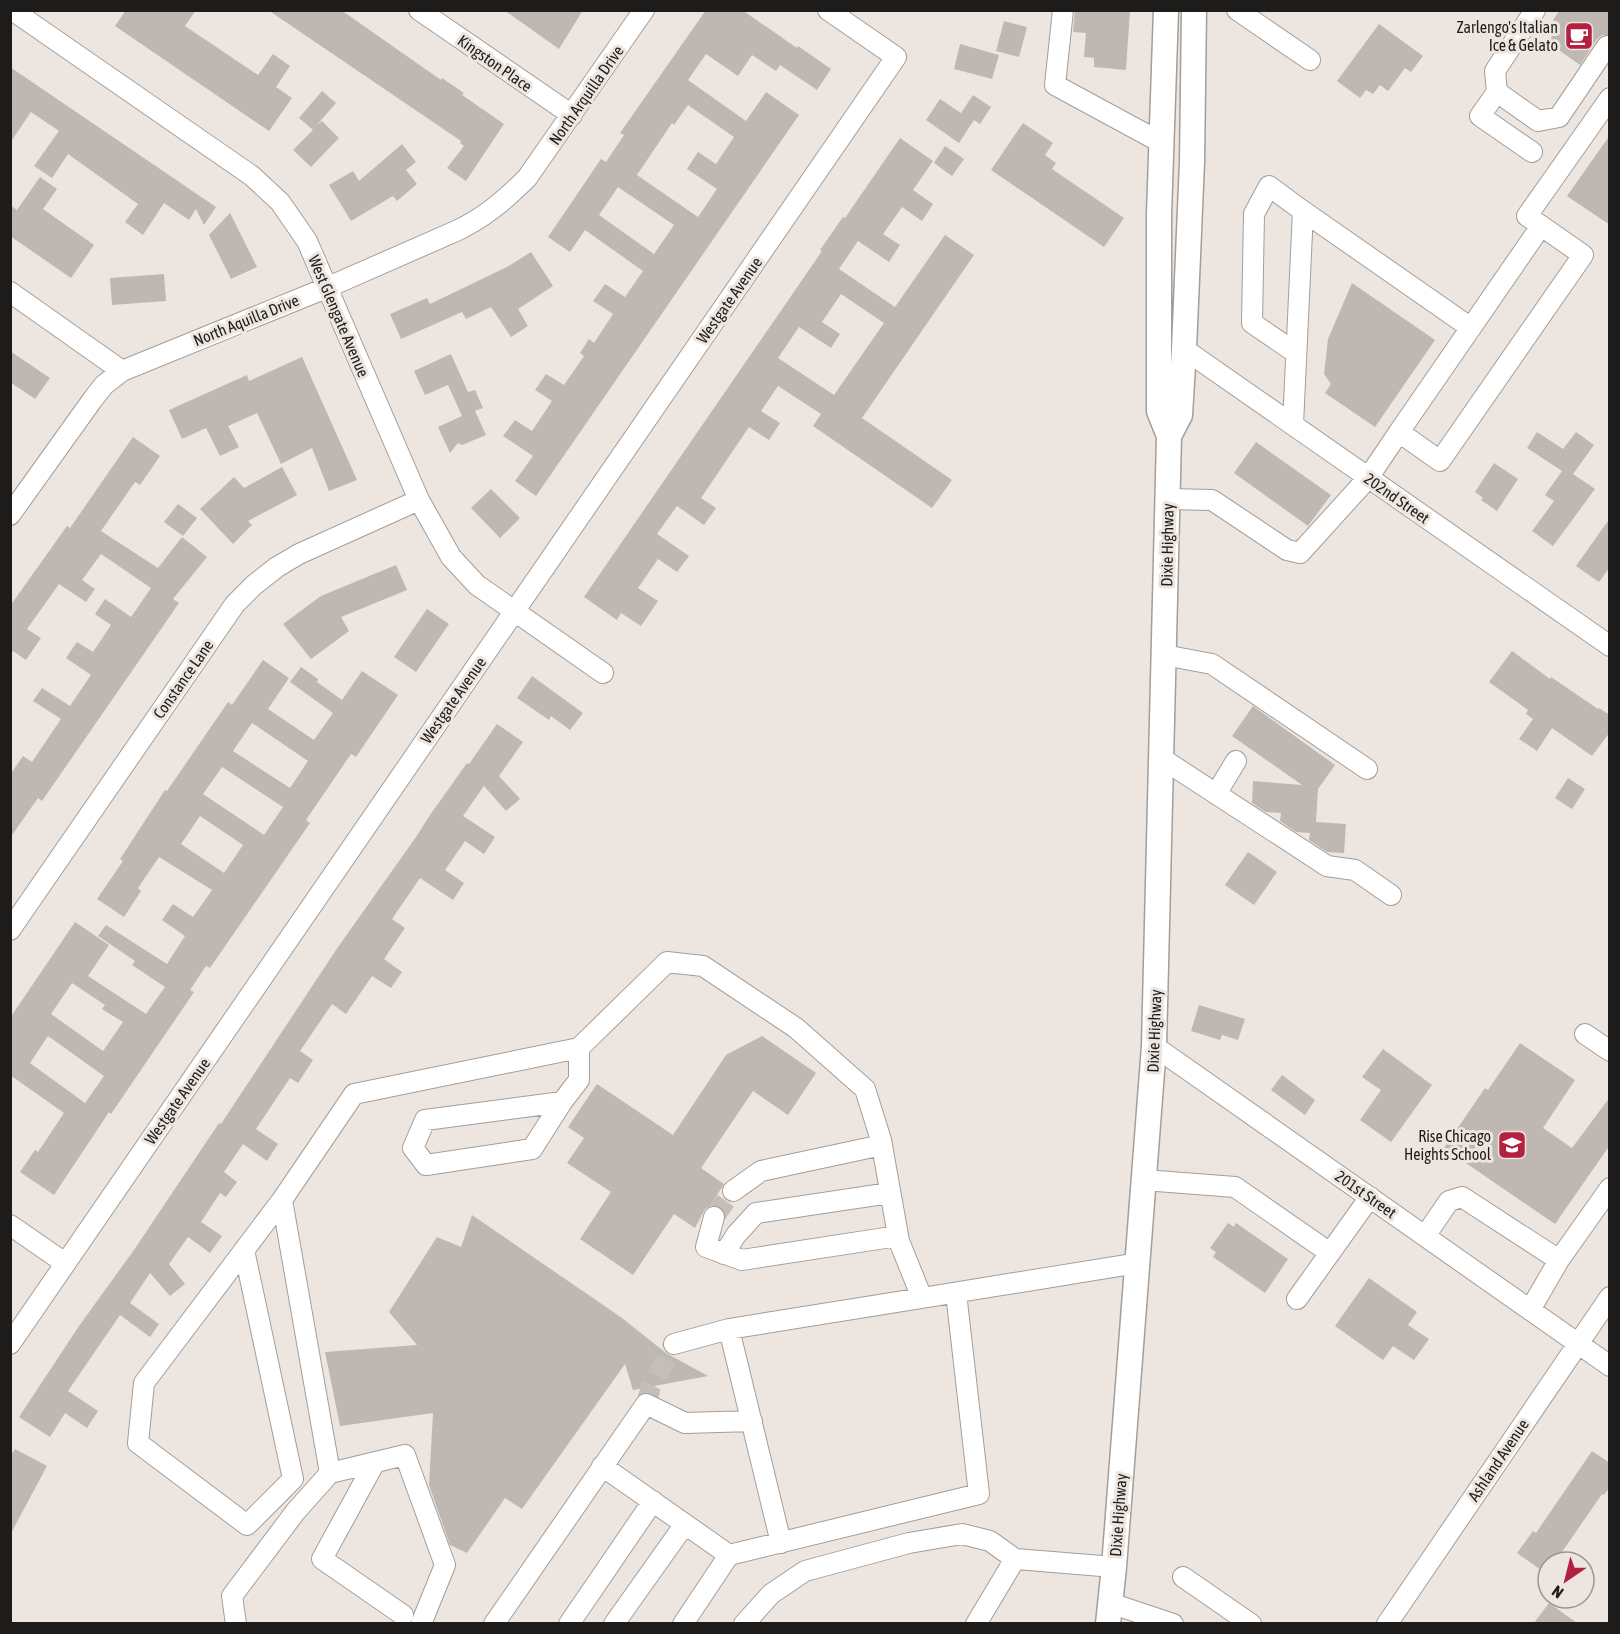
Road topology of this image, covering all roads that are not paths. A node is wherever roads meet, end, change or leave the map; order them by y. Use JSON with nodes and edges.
{"nodes":[{"id":1,"x":12,"y":10,"type":"edge"},
{"id":2,"x":419,"y":10,"type":"edge"},
{"id":3,"x":644,"y":10,"type":"edge"},
{"id":4,"x":828,"y":10,"type":"edge"},
{"id":5,"x":1063,"y":10,"type":"edge"},
{"id":6,"x":1166,"y":10,"type":"edge"},
{"id":7,"x":1194,"y":10,"type":"edge"},
{"id":8,"x":1237,"y":10,"type":"edge"},
{"id":9,"x":1536,"y":10,"type":"edge"},
{"id":10,"x":1607,"y":46,"type":"dead end"},
{"id":11,"x":1310,"y":60,"type":"dead end"},
{"id":12,"x":1497,"y":92,"type":"junction"},
{"id":13,"x":1610,"y":98,"type":"edge"},
{"id":14,"x":572,"y":116,"type":"junction"},
{"id":15,"x":1162,"y":143,"type":"junction"},
{"id":16,"x":1532,"y":152,"type":"dead end"},
{"id":17,"x":527,"y":178,"type":"joint"},
{"id":18,"x":1303,"y":211,"type":"junction"},
{"id":19,"x":1541,"y":226,"type":"junction"},
{"id":20,"x":326,"y":288,"type":"junction"},
{"id":21,"x":10,"y":292,"type":"edge"},
{"id":22,"x":1471,"y":327,"type":"junction"},
{"id":23,"x":1184,"y":349,"type":"junction"},
{"id":24,"x":1296,"y":353,"type":"junction"},
{"id":25,"x":122,"y":371,"type":"junction"},
{"id":26,"x":1293,"y":425,"type":"junction"},
{"id":27,"x":1399,"y":432,"type":"junction"},
{"id":28,"x":1169,"y":436,"type":"junction"},
{"id":29,"x":1368,"y":478,"type":"junction"},
{"id":30,"x":1168,"y":499,"type":"junction"},
{"id":31,"x":419,"y":500,"type":"junction"},
{"id":32,"x":10,"y":515,"type":"edge"},
{"id":33,"x":515,"y":610,"type":"junction"},
{"id":34,"x":1610,"y":646,"type":"edge"},
{"id":35,"x":1164,"y":655,"type":"junction"},
{"id":36,"x":603,"y":673,"type":"dead end"},
{"id":37,"x":1161,"y":758,"type":"junction"},
{"id":38,"x":1236,"y":761,"type":"dead end"},
{"id":39,"x":1367,"y":769,"type":"dead end"},
{"id":40,"x":1216,"y":794,"type":"junction"},
{"id":41,"x":1391,"y":895,"type":"dead end"},
{"id":42,"x":10,"y":930,"type":"edge"},
{"id":43,"x":1585,"y":1034,"type":"dead end"},
{"id":44,"x":1154,"y":1046,"type":"junction"},
{"id":45,"x":579,"y":1048,"type":"junction"},
{"id":46,"x":1610,"y":1051,"type":"edge"},
{"id":47,"x":562,"y":1102,"type":"junction"},
{"id":48,"x":882,"y":1144,"type":"junction"},
{"id":49,"x":1144,"y":1180,"type":"junction"},
{"id":50,"x":1610,"y":1188,"type":"edge"},
{"id":51,"x":733,"y":1191,"type":"tunnel mouth"},
{"id":52,"x":890,"y":1193,"type":"junction"},
{"id":53,"x":1370,"y":1197,"type":"junction"},
{"id":54,"x":282,"y":1200,"type":"junction"},
{"id":55,"x":714,"y":1217,"type":"tunnel mouth"},
{"id":56,"x":10,"y":1225,"type":"edge"},
{"id":57,"x":898,"y":1236,"type":"junction"},
{"id":58,"x":1425,"y":1236,"type":"junction"},
{"id":59,"x":244,"y":1250,"type":"junction"},
{"id":60,"x":1330,"y":1253,"type":"junction"},
{"id":61,"x":724,"y":1254,"type":"junction"},
{"id":62,"x":1559,"y":1260,"type":"junction"},
{"id":63,"x":65,"y":1263,"type":"junction"},
{"id":64,"x":1138,"y":1263,"type":"junction"},
{"id":65,"x":956,"y":1293,"type":"junction"},
{"id":66,"x":1610,"y":1297,"type":"edge"},
{"id":67,"x":922,"y":1298,"type":"junction"},
{"id":68,"x":1297,"y":1299,"type":"dead end"},
{"id":69,"x":1530,"y":1310,"type":"junction"},
{"id":70,"x":729,"y":1329,"type":"junction"},
{"id":71,"x":1578,"y":1343,"type":"junction"},
{"id":72,"x":10,"y":1344,"type":"edge"},
{"id":73,"x":674,"y":1344,"type":"dead end"},
{"id":74,"x":1610,"y":1366,"type":"edge"},
{"id":75,"x":752,"y":1421,"type":"junction"},
{"id":76,"x":375,"y":1462,"type":"junction"},
{"id":77,"x":602,"y":1466,"type":"junction"},
{"id":78,"x":330,"y":1473,"type":"junction"},
{"id":79,"x":653,"y":1501,"type":"junction"},
{"id":80,"x":685,"y":1524,"type":"junction"},
{"id":81,"x":782,"y":1543,"type":"junction"},
{"id":82,"x":729,"y":1555,"type":"junction"},
{"id":83,"x":1015,"y":1559,"type":"junction"},
{"id":84,"x":1114,"y":1567,"type":"junction"},
{"id":85,"x":1183,"y":1577,"type":"dead end"},
{"id":86,"x":1109,"y":1613,"type":"edge"},
{"id":87,"x":405,"y":1620,"type":"edge"},
{"id":88,"x":236,"y":1623,"type":"edge"},
{"id":89,"x":421,"y":1623,"type":"edge"},
{"id":90,"x":494,"y":1623,"type":"edge"},
{"id":91,"x":569,"y":1623,"type":"edge"},
{"id":92,"x":614,"y":1623,"type":"edge"},
{"id":93,"x":683,"y":1623,"type":"edge"},
{"id":94,"x":744,"y":1623,"type":"edge"},
{"id":95,"x":976,"y":1623,"type":"edge"},
{"id":96,"x":1173,"y":1623,"type":"edge"},
{"id":97,"x":1251,"y":1623,"type":"edge"},
{"id":98,"x":1387,"y":1623,"type":"edge"}],
"edges":[{"from":1,"to":20,"type":"street","name":"West Glengate Avenue"},
{"from":2,"to":14,"type":"street","name":"Kingston Place"},
{"from":3,"to":14,"type":"street","name":"North Arquilla Drive"},
{"from":4,"to":33,"type":"street","name":"Westgate Avenue"},
{"from":5,"to":15,"type":"street"},
{"from":6,"to":15,"type":"main road","name":"Dixie Highway"},
{"from":7,"to":23,"type":"main road","name":"Dixie Highway"},
{"from":8,"to":11,"type":"street"},
{"from":9,"to":12,"type":"street"},
{"from":10,"to":12,"type":"street"},
{"from":12,"to":16,"type":"street"},
{"from":13,"to":19,"type":"street"},
{"from":14,"to":17,"type":"street","name":"North Arquilla Drive"},
{"from":15,"to":28,"type":"main road","name":"Dixie Highway"},
{"from":17,"to":20,"type":"street","name":"North Aquilla Drive"},
{"from":18,"to":22,"type":"street"},
{"from":18,"to":24,"type":"street"},
{"from":18,"to":24,"type":"street"},
{"from":19,"to":22,"type":"street"},
{"from":19,"to":27,"type":"street"},
{"from":20,"to":25,"type":"street","name":"North Aquilla Drive"},
{"from":20,"to":31,"type":"street","name":"West Glengate Avenue"},
{"from":21,"to":25,"type":"street"},
{"from":22,"to":27,"type":"street"},
{"from":23,"to":26,"type":"street","name":"202nd Street"},
{"from":23,"to":28,"type":"main road","name":"Dixie Highway"},
{"from":24,"to":26,"type":"street"},
{"from":25,"to":32,"type":"street","name":"North Aquilla Drive"},
{"from":26,"to":29,"type":"street","name":"202nd Street"},
{"from":27,"to":29,"type":"street"},
{"from":28,"to":30,"type":"main road","name":"Dixie Highway"},
{"from":29,"to":30,"type":"street"},
{"from":29,"to":34,"type":"street","name":"202nd Street"},
{"from":30,"to":35,"type":"main road","name":"Dixie Highway"},
{"from":31,"to":33,"type":"street","name":"West Glengate Avenue"},
{"from":31,"to":42,"type":"street","name":"Constance Lane"},
{"from":33,"to":36,"type":"street","name":"West Glengate Avenue"},
{"from":33,"to":63,"type":"street","name":"Westgate Avenue"},
{"from":35,"to":37,"type":"main road","name":"Dixie Highway"},
{"from":35,"to":39,"type":"street"},
{"from":37,"to":40,"type":"street"},
{"from":37,"to":44,"type":"main road","name":"Dixie Highway"},
{"from":38,"to":40,"type":"street"},
{"from":40,"to":41,"type":"street"},
{"from":43,"to":46,"type":"street"},
{"from":44,"to":49,"type":"main road","name":"Dixie Highway"},
{"from":44,"to":53,"type":"street","name":"201st Street"},
{"from":45,"to":47,"type":"street"},
{"from":45,"to":48,"type":"street"},
{"from":45,"to":54,"type":"street"},
{"from":47,"to":47,"type":"street"},
{"from":48,"to":51,"type":"street"},
{"from":48,"to":52,"type":"street"},
{"from":49,"to":60,"type":"street"},
{"from":49,"to":64,"type":"main road","name":"Dixie Highway"},
{"from":50,"to":62,"type":"street"},
{"from":52,"to":57,"type":"street"},
{"from":52,"to":61,"type":"street"},
{"from":53,"to":58,"type":"street","name":"201st Street"},
{"from":53,"to":60,"type":"street"},
{"from":54,"to":59,"type":"street"},
{"from":54,"to":78,"type":"street"},
{"from":55,"to":61,"type":"street"},
{"from":56,"to":63,"type":"street"},
{"from":57,"to":61,"type":"street"},
{"from":57,"to":67,"type":"street"},
{"from":58,"to":62,"type":"street"},
{"from":58,"to":69,"type":"street","name":"201st Street"},
{"from":59,"to":59,"type":"street"},
{"from":60,"to":68,"type":"street"},
{"from":62,"to":69,"type":"street"},
{"from":63,"to":72,"type":"street","name":"Westgate Avenue"},
{"from":64,"to":65,"type":"street"},
{"from":64,"to":84,"type":"main road","name":"Dixie Highway"},
{"from":65,"to":67,"type":"street"},
{"from":65,"to":81,"type":"street"},
{"from":66,"to":71,"type":"street","name":"Ashland Avenue"},
{"from":67,"to":70,"type":"street"},
{"from":69,"to":71,"type":"street","name":"201st Street"},
{"from":70,"to":73,"type":"street"},
{"from":70,"to":75,"type":"street"},
{"from":71,"to":74,"type":"street","name":"201st Street"},
{"from":71,"to":98,"type":"street","name":"Ashland Avenue"},
{"from":75,"to":77,"type":"street"},
{"from":75,"to":81,"type":"street"},
{"from":76,"to":78,"type":"street"},
{"from":76,"to":87,"type":"street"},
{"from":76,"to":89,"type":"street"},
{"from":77,"to":79,"type":"street"},
{"from":77,"to":90,"type":"street"},
{"from":78,"to":88,"type":"street"},
{"from":79,"to":80,"type":"street"},
{"from":79,"to":91,"type":"street"},
{"from":80,"to":82,"type":"street"},
{"from":80,"to":92,"type":"street"},
{"from":81,"to":82,"type":"street"},
{"from":82,"to":93,"type":"street"},
{"from":83,"to":84,"type":"street"},
{"from":83,"to":94,"type":"street"},
{"from":83,"to":95,"type":"street"},
{"from":84,"to":86,"type":"main road","name":"Dixie Highway"},
{"from":85,"to":97,"type":"street"},
{"from":86,"to":96,"type":"street"}]}
